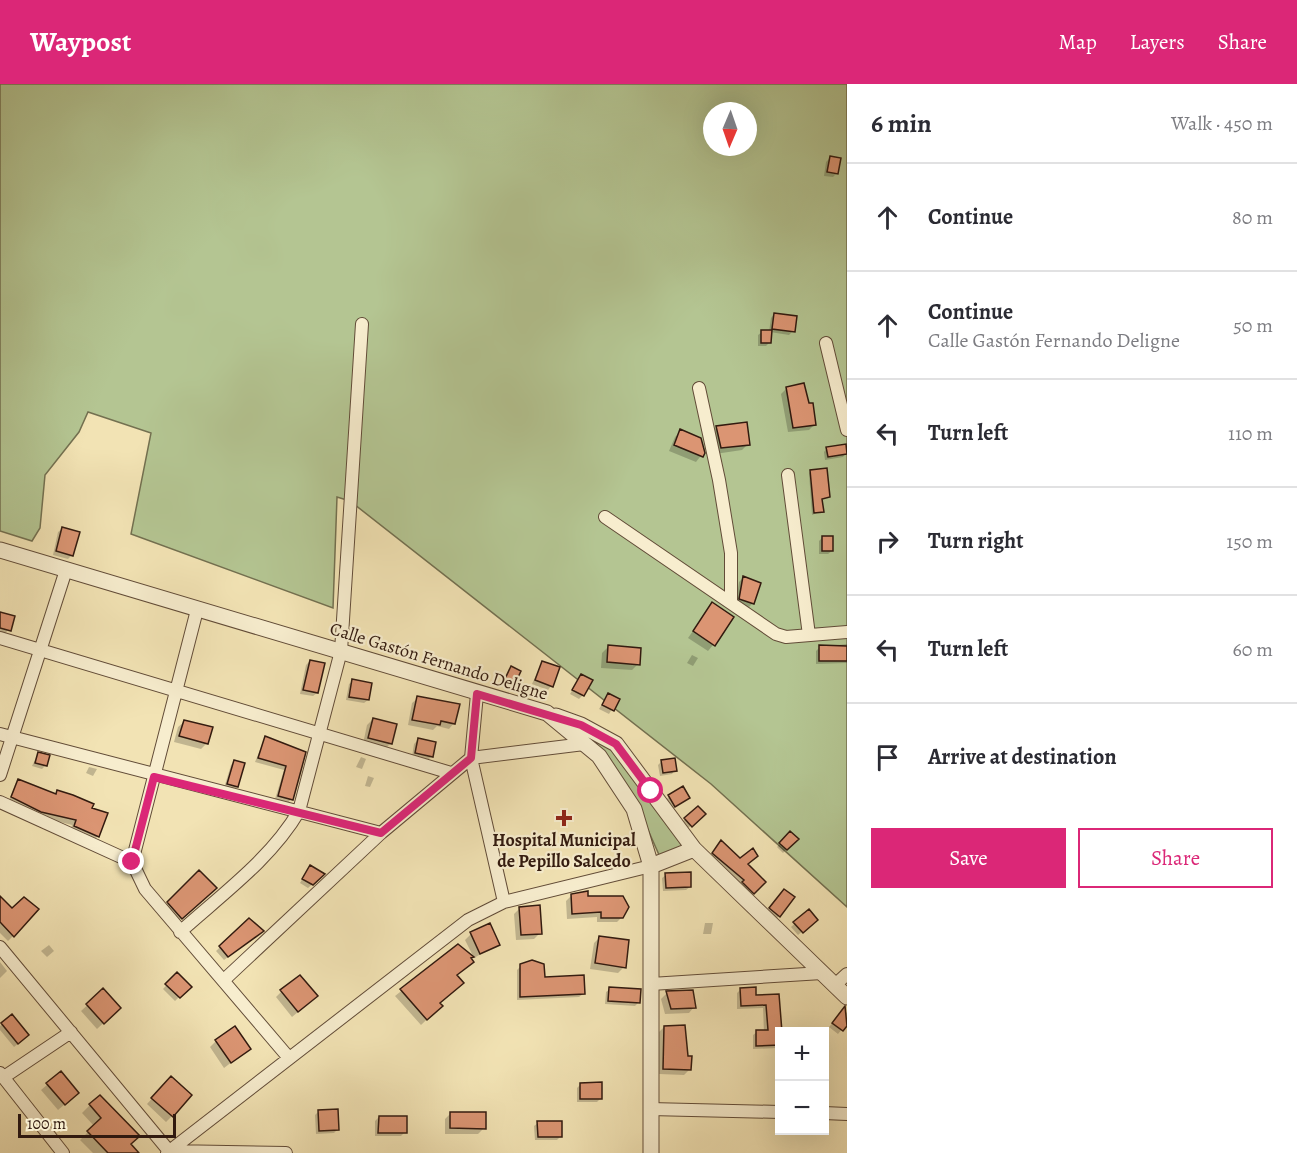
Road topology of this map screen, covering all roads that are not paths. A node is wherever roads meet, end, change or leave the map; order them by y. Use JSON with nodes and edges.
{"nodes":[{"id":1,"x":362,"y":324,"type":"dead end"},
{"id":2,"x":826,"y":343,"type":"dead end"},
{"id":3,"x":699,"y":388,"type":"dead end"},
{"id":4,"x":847,"y":430,"type":"edge"},
{"id":5,"x":788,"y":475,"type":"dead end"},
{"id":6,"x":605,"y":517,"type":"dead end"},
{"id":7,"x":0,"y":550,"type":"edge"},
{"id":8,"x":66,"y":570,"type":"junction"},
{"id":9,"x":731,"y":603,"type":"junction"},
{"id":10,"x":197,"y":610,"type":"junction"},
{"id":11,"x":847,"y":632,"type":"edge"},
{"id":12,"x":809,"y":635,"type":"junction"},
{"id":13,"x":0,"y":638,"type":"edge"},
{"id":14,"x":40,"y":650,"type":"junction"},
{"id":15,"x":341,"y":651,"type":"junction"},
{"id":16,"x":177,"y":690,"type":"junction"},
{"id":17,"x":477,"y":694,"type":"junction"},
{"id":18,"x":547,"y":713,"type":"junction"},
{"id":19,"x":319,"y":733,"type":"junction"},
{"id":20,"x":6,"y":737,"type":"edge"},
{"id":21,"x":584,"y":744,"type":"junction"},
{"id":22,"x":471,"y":758,"type":"junction"},
{"id":23,"x":451,"y":773,"type":"junction"},
{"id":24,"x":0,"y":775,"type":"edge"},
{"id":25,"x":154,"y":777,"type":"junction"},
{"id":26,"x":0,"y":802,"type":"edge"},
{"id":27,"x":299,"y":811,"type":"junction"},
{"id":28,"x":381,"y":833,"type":"junction"},
{"id":29,"x":694,"y":849,"type":"junction"},
{"id":30,"x":132,"y":862,"type":"junction"},
{"id":31,"x":651,"y":866,"type":"junction"},
{"id":32,"x":504,"y":902,"type":"junction"},
{"id":33,"x":180,"y":932,"type":"junction"},
{"id":34,"x":0,"y":947,"type":"edge"},
{"id":35,"x":822,"y":973,"type":"junction"},
{"id":36,"x":847,"y":974,"type":"edge"},
{"id":37,"x":225,"y":980,"type":"junction"},
{"id":38,"x":651,"y":984,"type":"junction"},
{"id":39,"x":835,"y":985,"type":"junction"},
{"id":40,"x":847,"y":997,"type":"edge"},
{"id":41,"x":71,"y":1032,"type":"junction"},
{"id":42,"x":289,"y":1058,"type":"junction"},
{"id":43,"x":2,"y":1075,"type":"edge"},
{"id":44,"x":650,"y":1108,"type":"junction"},
{"id":45,"x":775,"y":1112,"type":"edge"},
{"id":46,"x":829,"y":1113,"type":"edge"},
{"id":47,"x":847,"y":1114,"type":"edge"},
{"id":48,"x":168,"y":1152,"type":"edge"},
{"id":49,"x":63,"y":1153,"type":"edge"},
{"id":50,"x":280,"y":1153,"type":"edge"},
{"id":51,"x":286,"y":1153,"type":"edge"},
{"id":52,"x":651,"y":1153,"type":"edge"}],
"edges":[{"from":1,"to":15,"type":"street"},
{"from":2,"to":4,"type":"street"},
{"from":3,"to":9,"type":"street"},
{"from":5,"to":12,"type":"street"},
{"from":6,"to":9,"type":"street"},
{"from":7,"to":8,"type":"street","name":"Calle Gastón Fernando Deligne"},
{"from":8,"to":10,"type":"street","name":"Calle Gastón Fernando Deligne"},
{"from":8,"to":14,"type":"street"},
{"from":9,"to":12,"type":"street"},
{"from":10,"to":15,"type":"street","name":"Calle Gastón Fernando Deligne"},
{"from":10,"to":16,"type":"street"},
{"from":11,"to":12,"type":"street"},
{"from":13,"to":14,"type":"street"},
{"from":14,"to":16,"type":"street"},
{"from":14,"to":20,"type":"street"},
{"from":15,"to":17,"type":"street","name":"Calle Gastón Fernando Deligne"},
{"from":15,"to":19,"type":"street"},
{"from":16,"to":19,"type":"street"},
{"from":16,"to":25,"type":"street"},
{"from":17,"to":18,"type":"street","name":"Calle Gastón Fernando Deligne"},
{"from":17,"to":22,"type":"street"},
{"from":18,"to":21,"type":"street","name":"Calle Gastón Fernando Deligne"},
{"from":18,"to":29,"type":"street"},
{"from":19,"to":23,"type":"street"},
{"from":19,"to":27,"type":"street"},
{"from":20,"to":24,"type":"street"},
{"from":20,"to":25,"type":"street"},
{"from":21,"to":22,"type":"street"},
{"from":21,"to":31,"type":"street","name":"Calle Gastón Fernando Deligne"},
{"from":22,"to":23,"type":"street"},
{"from":22,"to":32,"type":"street"},
{"from":23,"to":28,"type":"street"},
{"from":25,"to":27,"type":"street"},
{"from":25,"to":30,"type":"street"},
{"from":26,"to":30,"type":"street"},
{"from":27,"to":28,"type":"street"},
{"from":27,"to":33,"type":"street"},
{"from":28,"to":37,"type":"street"},
{"from":29,"to":31,"type":"street"},
{"from":29,"to":35,"type":"street"},
{"from":30,"to":33,"type":"street"},
{"from":31,"to":32,"type":"street"},
{"from":31,"to":38,"type":"street","name":"Calle Gastón Fernando Deligne"},
{"from":32,"to":42,"type":"street"},
{"from":33,"to":37,"type":"street"},
{"from":34,"to":41,"type":"street"},
{"from":35,"to":38,"type":"street"},
{"from":35,"to":39,"type":"street"},
{"from":36,"to":39,"type":"street"},
{"from":37,"to":42,"type":"street"},
{"from":38,"to":44,"type":"street","name":"Calle Gastón Fernando Deligne"},
{"from":39,"to":40,"type":"street"},
{"from":41,"to":43,"type":"street"},
{"from":41,"to":48,"type":"street"},
{"from":42,"to":48,"type":"street"},
{"from":43,"to":49,"type":"street"},
{"from":44,"to":45,"type":"street"},
{"from":44,"to":52,"type":"street","name":"Calle Gastón Fernando Deligne"},
{"from":46,"to":47,"type":"street"},
{"from":48,"to":50,"type":"street"},
{"from":50,"to":51,"type":"street"}]}
